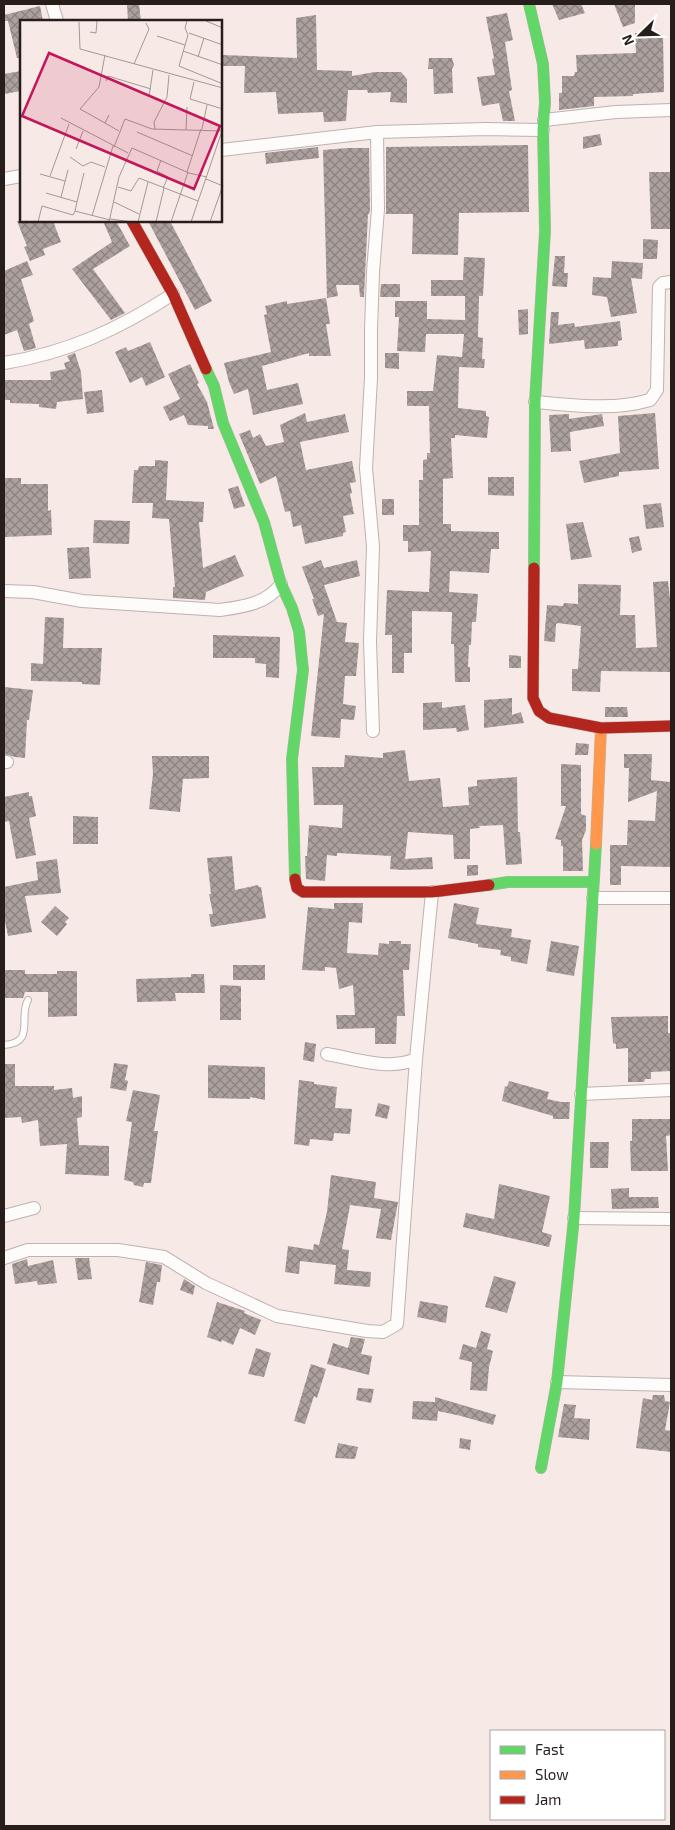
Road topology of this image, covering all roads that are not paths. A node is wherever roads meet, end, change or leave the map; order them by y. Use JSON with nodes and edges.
{"nodes":[{"id":1,"x":52,"y":4,"type":"edge"},
{"id":2,"x":529,"y":4,"type":"edge"},
{"id":3,"x":58,"y":20,"type":"edge"},
{"id":4,"x":671,"y":110,"type":"edge"},
{"id":5,"x":544,"y":125,"type":"junction"},
{"id":6,"x":377,"y":132,"type":"junction"},
{"id":7,"x":222,"y":150,"type":"edge"},
{"id":8,"x":20,"y":176,"type":"edge"},
{"id":9,"x":4,"y":179,"type":"edge"},
{"id":10,"x":133,"y":222,"type":"edge"},
{"id":11,"x":671,"y":282,"type":"edge"},
{"id":12,"x":172,"y":294,"type":"junction"},
{"id":13,"x":4,"y":363,"type":"edge"},
{"id":14,"x":535,"y":402,"type":"junction"},
{"id":15,"x":281,"y":584,"type":"junction"},
{"id":16,"x":4,"y":591,"type":"edge"},
{"id":17,"x":671,"y":726,"type":"edge"},
{"id":18,"x":601,"y":728,"type":"junction"},
{"id":19,"x":373,"y":731,"type":"dead end"},
{"id":20,"x":593,"y":882,"type":"junction"},
{"id":21,"x":432,"y":892,"type":"junction"},
{"id":22,"x":593,"y":898,"type":"junction"},
{"id":23,"x":671,"y":898,"type":"edge"},
{"id":24,"x":28,"y":1000,"type":"dead end"},
{"id":25,"x":4,"y":1045,"type":"edge"},
{"id":26,"x":327,"y":1054,"type":"dead end"},
{"id":27,"x":416,"y":1059,"type":"junction"},
{"id":28,"x":671,"y":1090,"type":"edge"},
{"id":29,"x":581,"y":1094,"type":"junction"},
{"id":30,"x":34,"y":1208,"type":"dead end"},
{"id":31,"x":4,"y":1216,"type":"edge"},
{"id":32,"x":574,"y":1218,"type":"junction"},
{"id":33,"x":671,"y":1219,"type":"edge"},
{"id":34,"x":4,"y":1258,"type":"edge"},
{"id":35,"x":557,"y":1382,"type":"junction"},
{"id":36,"x":671,"y":1385,"type":"edge"},
{"id":37,"x":541,"y":1468,"type":"dead end"}],
"edges":[{"from":1,"to":3,"type":"street"},
{"from":2,"to":5,"type":"street"},
{"from":4,"to":5,"type":"street"},
{"from":5,"to":6,"type":"street"},
{"from":5,"to":14,"type":"street"},
{"from":6,"to":7,"type":"street"},
{"from":6,"to":19,"type":"street"},
{"from":8,"to":9,"type":"street"},
{"from":10,"to":12,"type":"street"},
{"from":11,"to":14,"type":"street"},
{"from":12,"to":13,"type":"street"},
{"from":12,"to":15,"type":"street"},
{"from":14,"to":18,"type":"street"},
{"from":15,"to":16,"type":"street"},
{"from":15,"to":21,"type":"street"},
{"from":17,"to":18,"type":"street"},
{"from":18,"to":20,"type":"street"},
{"from":20,"to":21,"type":"street"},
{"from":20,"to":22,"type":"street"},
{"from":21,"to":27,"type":"street"},
{"from":22,"to":23,"type":"street"},
{"from":22,"to":29,"type":"street"},
{"from":24,"to":25,"type":"lane"},
{"from":26,"to":27,"type":"street"},
{"from":27,"to":34,"type":"street"},
{"from":28,"to":29,"type":"street"},
{"from":29,"to":32,"type":"street"},
{"from":30,"to":31,"type":"street"},
{"from":32,"to":33,"type":"street"},
{"from":32,"to":35,"type":"street"},
{"from":35,"to":36,"type":"street"},
{"from":35,"to":37,"type":"street"}]}
